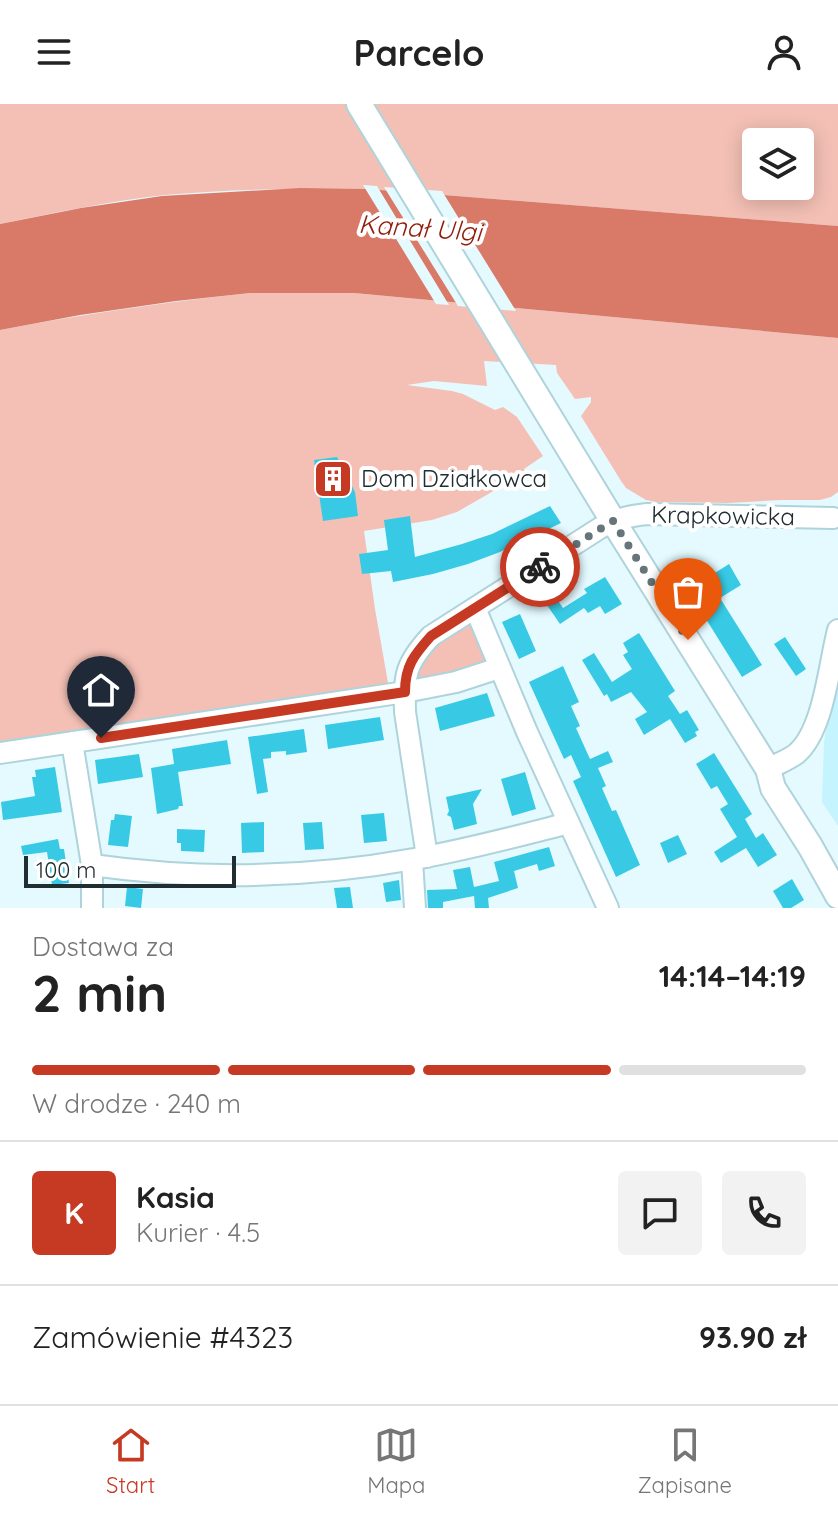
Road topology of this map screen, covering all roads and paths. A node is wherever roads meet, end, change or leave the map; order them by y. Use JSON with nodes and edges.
{"nodes":[{"id":1,"x":360,"y":104,"type":"edge"},
{"id":2,"x":836,"y":518,"type":"edge"},
{"id":3,"x":613,"y":521,"type":"junction"},
{"id":4,"x":475,"y":608,"type":"junction"},
{"id":5,"x":838,"y":630,"type":"edge"},
{"id":6,"x":499,"y":668,"type":"junction"},
{"id":7,"x":405,"y":692,"type":"junction"},
{"id":8,"x":72,"y":742,"type":"junction"},
{"id":9,"x":0,"y":753,"type":"edge"},
{"id":10,"x":768,"y":769,"type":"junction"},
{"id":11,"x":569,"y":823,"type":"junction"},
{"id":12,"x":419,"y":858,"type":"junction"},
{"id":13,"x":92,"y":865,"type":"junction"},
{"id":14,"x":838,"y":866,"type":"edge"},
{"id":15,"x":838,"y":896,"type":"edge"},
{"id":16,"x":92,"y":908,"type":"edge"},
{"id":17,"x":415,"y":908,"type":"edge"},
{"id":18,"x":608,"y":908,"type":"edge"}],
"edges":[{"from":1,"to":3,"type":"main road"},
{"from":2,"to":3,"type":"street","name":"Krapkowicka"},
{"from":3,"to":4,"type":"street"},
{"from":3,"to":10,"type":"main road"},
{"from":4,"to":6,"type":"street"},
{"from":4,"to":7,"type":"street"},
{"from":5,"to":10,"type":"street"},
{"from":6,"to":7,"type":"street"},
{"from":6,"to":11,"type":"street"},
{"from":7,"to":8,"type":"street"},
{"from":7,"to":12,"type":"street"},
{"from":8,"to":9,"type":"street"},
{"from":8,"to":13,"type":"street"},
{"from":10,"to":14,"type":"main road"},
{"from":10,"to":15,"type":"main road"},
{"from":11,"to":12,"type":"street"},
{"from":11,"to":18,"type":"street"},
{"from":12,"to":13,"type":"street"},
{"from":12,"to":17,"type":"street"},
{"from":13,"to":16,"type":"street"}]}
